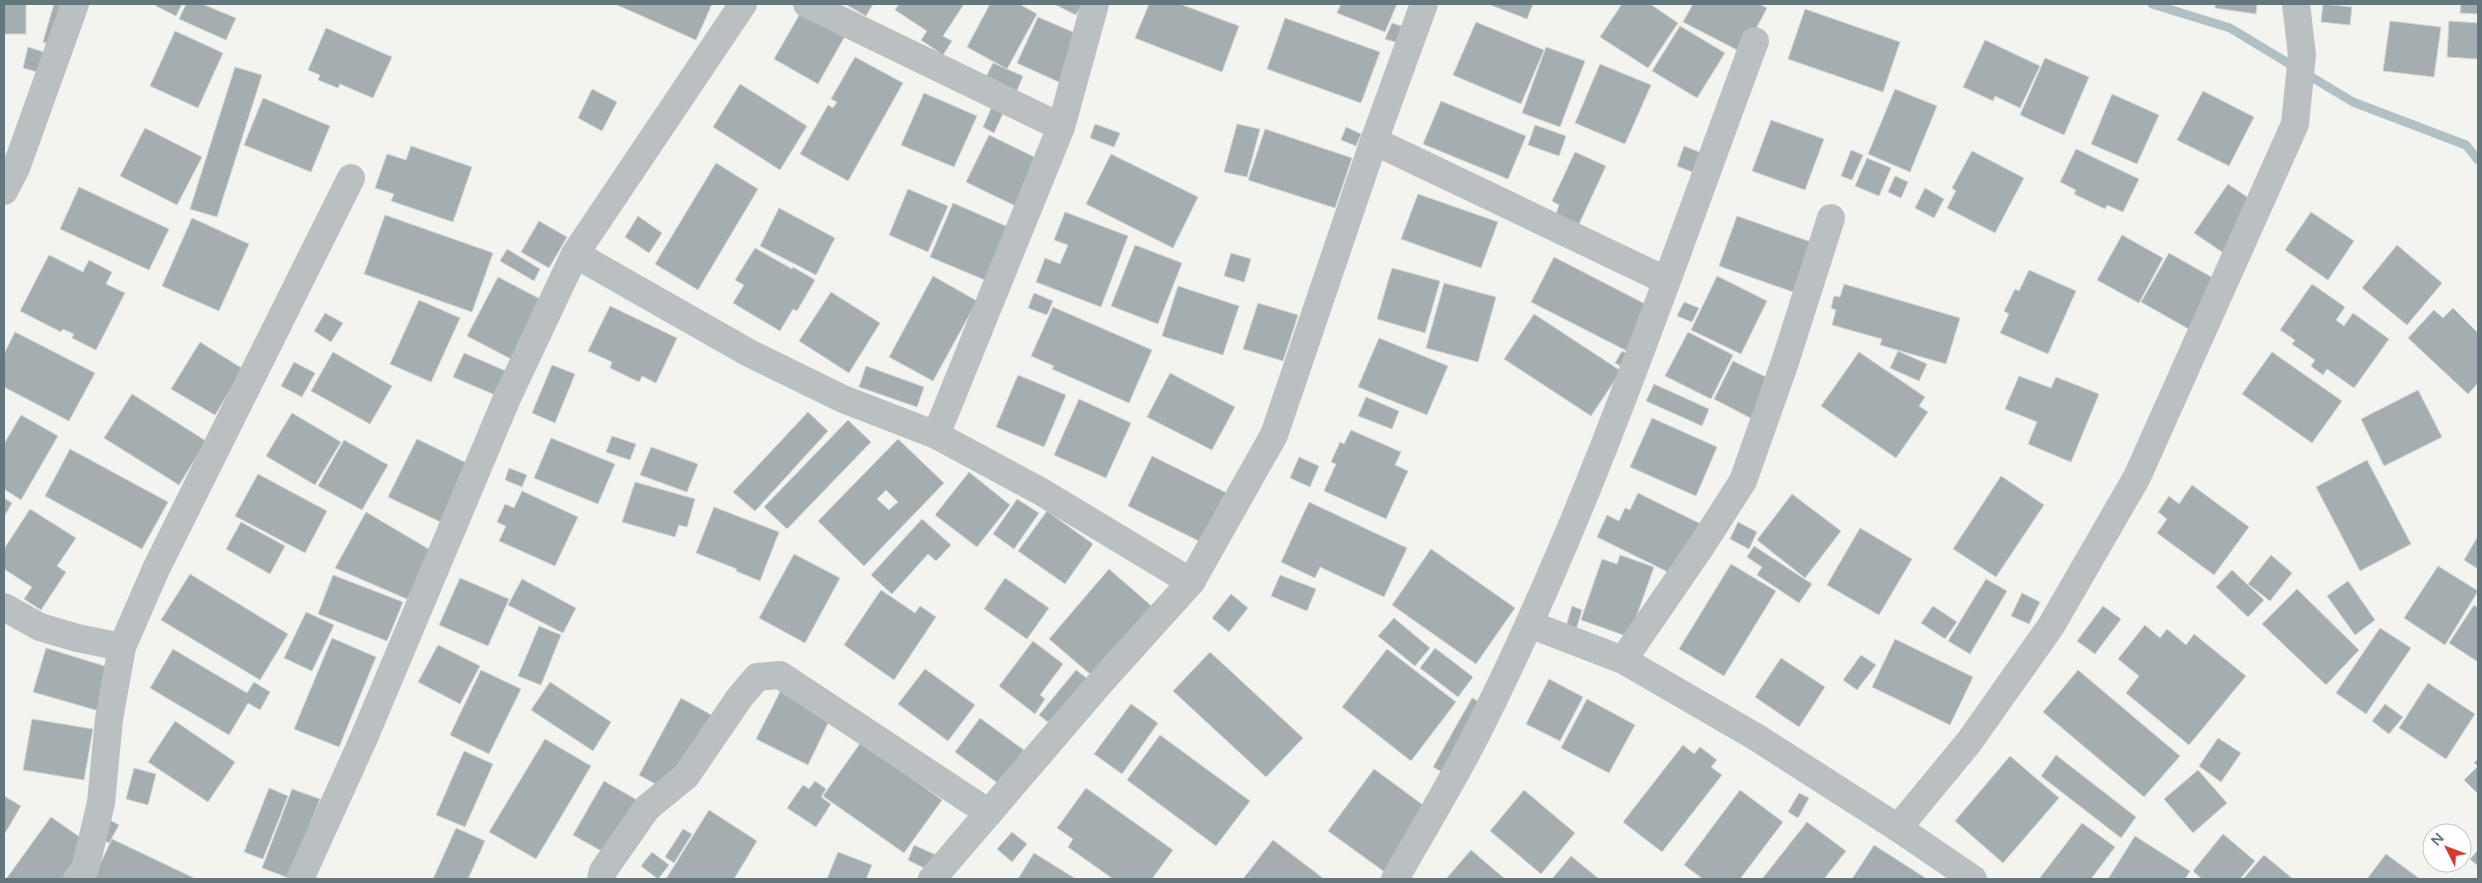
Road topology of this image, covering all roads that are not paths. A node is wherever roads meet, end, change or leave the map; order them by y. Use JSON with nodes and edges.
{"nodes":[{"id":1,"x":75,"y":4,"type":"edge"},
{"id":2,"x":743,"y":4,"type":"edge"},
{"id":3,"x":807,"y":4,"type":"edge"},
{"id":4,"x":1095,"y":4,"type":"edge"},
{"id":5,"x":1424,"y":4,"type":"edge"},
{"id":6,"x":2296,"y":4,"type":"edge"},
{"id":7,"x":1755,"y":40,"type":"dead end"},
{"id":8,"x":1061,"y":127,"type":"junction"},
{"id":9,"x":1374,"y":141,"type":"junction"},
{"id":10,"x":351,"y":178,"type":"dead end"},
{"id":11,"x":4,"y":191,"type":"edge"},
{"id":12,"x":1830,"y":218,"type":"dead end"},
{"id":13,"x":575,"y":254,"type":"junction"},
{"id":14,"x":1665,"y":280,"type":"junction"},
{"id":15,"x":936,"y":435,"type":"junction"},
{"id":16,"x":1191,"y":582,"type":"junction"},
{"id":17,"x":4,"y":608,"type":"edge"},
{"id":18,"x":1528,"y":624,"type":"junction"},
{"id":19,"x":122,"y":647,"type":"junction"},
{"id":20,"x":1623,"y":660,"type":"junction"},
{"id":21,"x":989,"y":813,"type":"junction"},
{"id":22,"x":1898,"y":828,"type":"junction"},
{"id":23,"x":77,"y":879,"type":"edge"},
{"id":24,"x":300,"y":879,"type":"edge"},
{"id":25,"x":601,"y":879,"type":"edge"},
{"id":26,"x":932,"y":879,"type":"edge"},
{"id":27,"x":1395,"y":879,"type":"edge"},
{"id":28,"x":1973,"y":879,"type":"edge"}],
"edges":[{"from":1,"to":11,"type":"street"},
{"from":2,"to":13,"type":"street"},
{"from":3,"to":8,"type":"street"},
{"from":4,"to":8,"type":"street"},
{"from":5,"to":9,"type":"street"},
{"from":6,"to":22,"type":"street"},
{"from":7,"to":14,"type":"street"},
{"from":8,"to":15,"type":"street"},
{"from":9,"to":14,"type":"street"},
{"from":9,"to":16,"type":"street"},
{"from":10,"to":19,"type":"street"},
{"from":12,"to":20,"type":"street"},
{"from":13,"to":15,"type":"street"},
{"from":13,"to":24,"type":"street"},
{"from":14,"to":18,"type":"street"},
{"from":15,"to":16,"type":"street"},
{"from":16,"to":21,"type":"street"},
{"from":17,"to":19,"type":"street"},
{"from":18,"to":20,"type":"street"},
{"from":18,"to":27,"type":"street"},
{"from":19,"to":23,"type":"street"},
{"from":20,"to":22,"type":"street"},
{"from":21,"to":25,"type":"street"},
{"from":21,"to":26,"type":"street"},
{"from":22,"to":28,"type":"street"}]}
